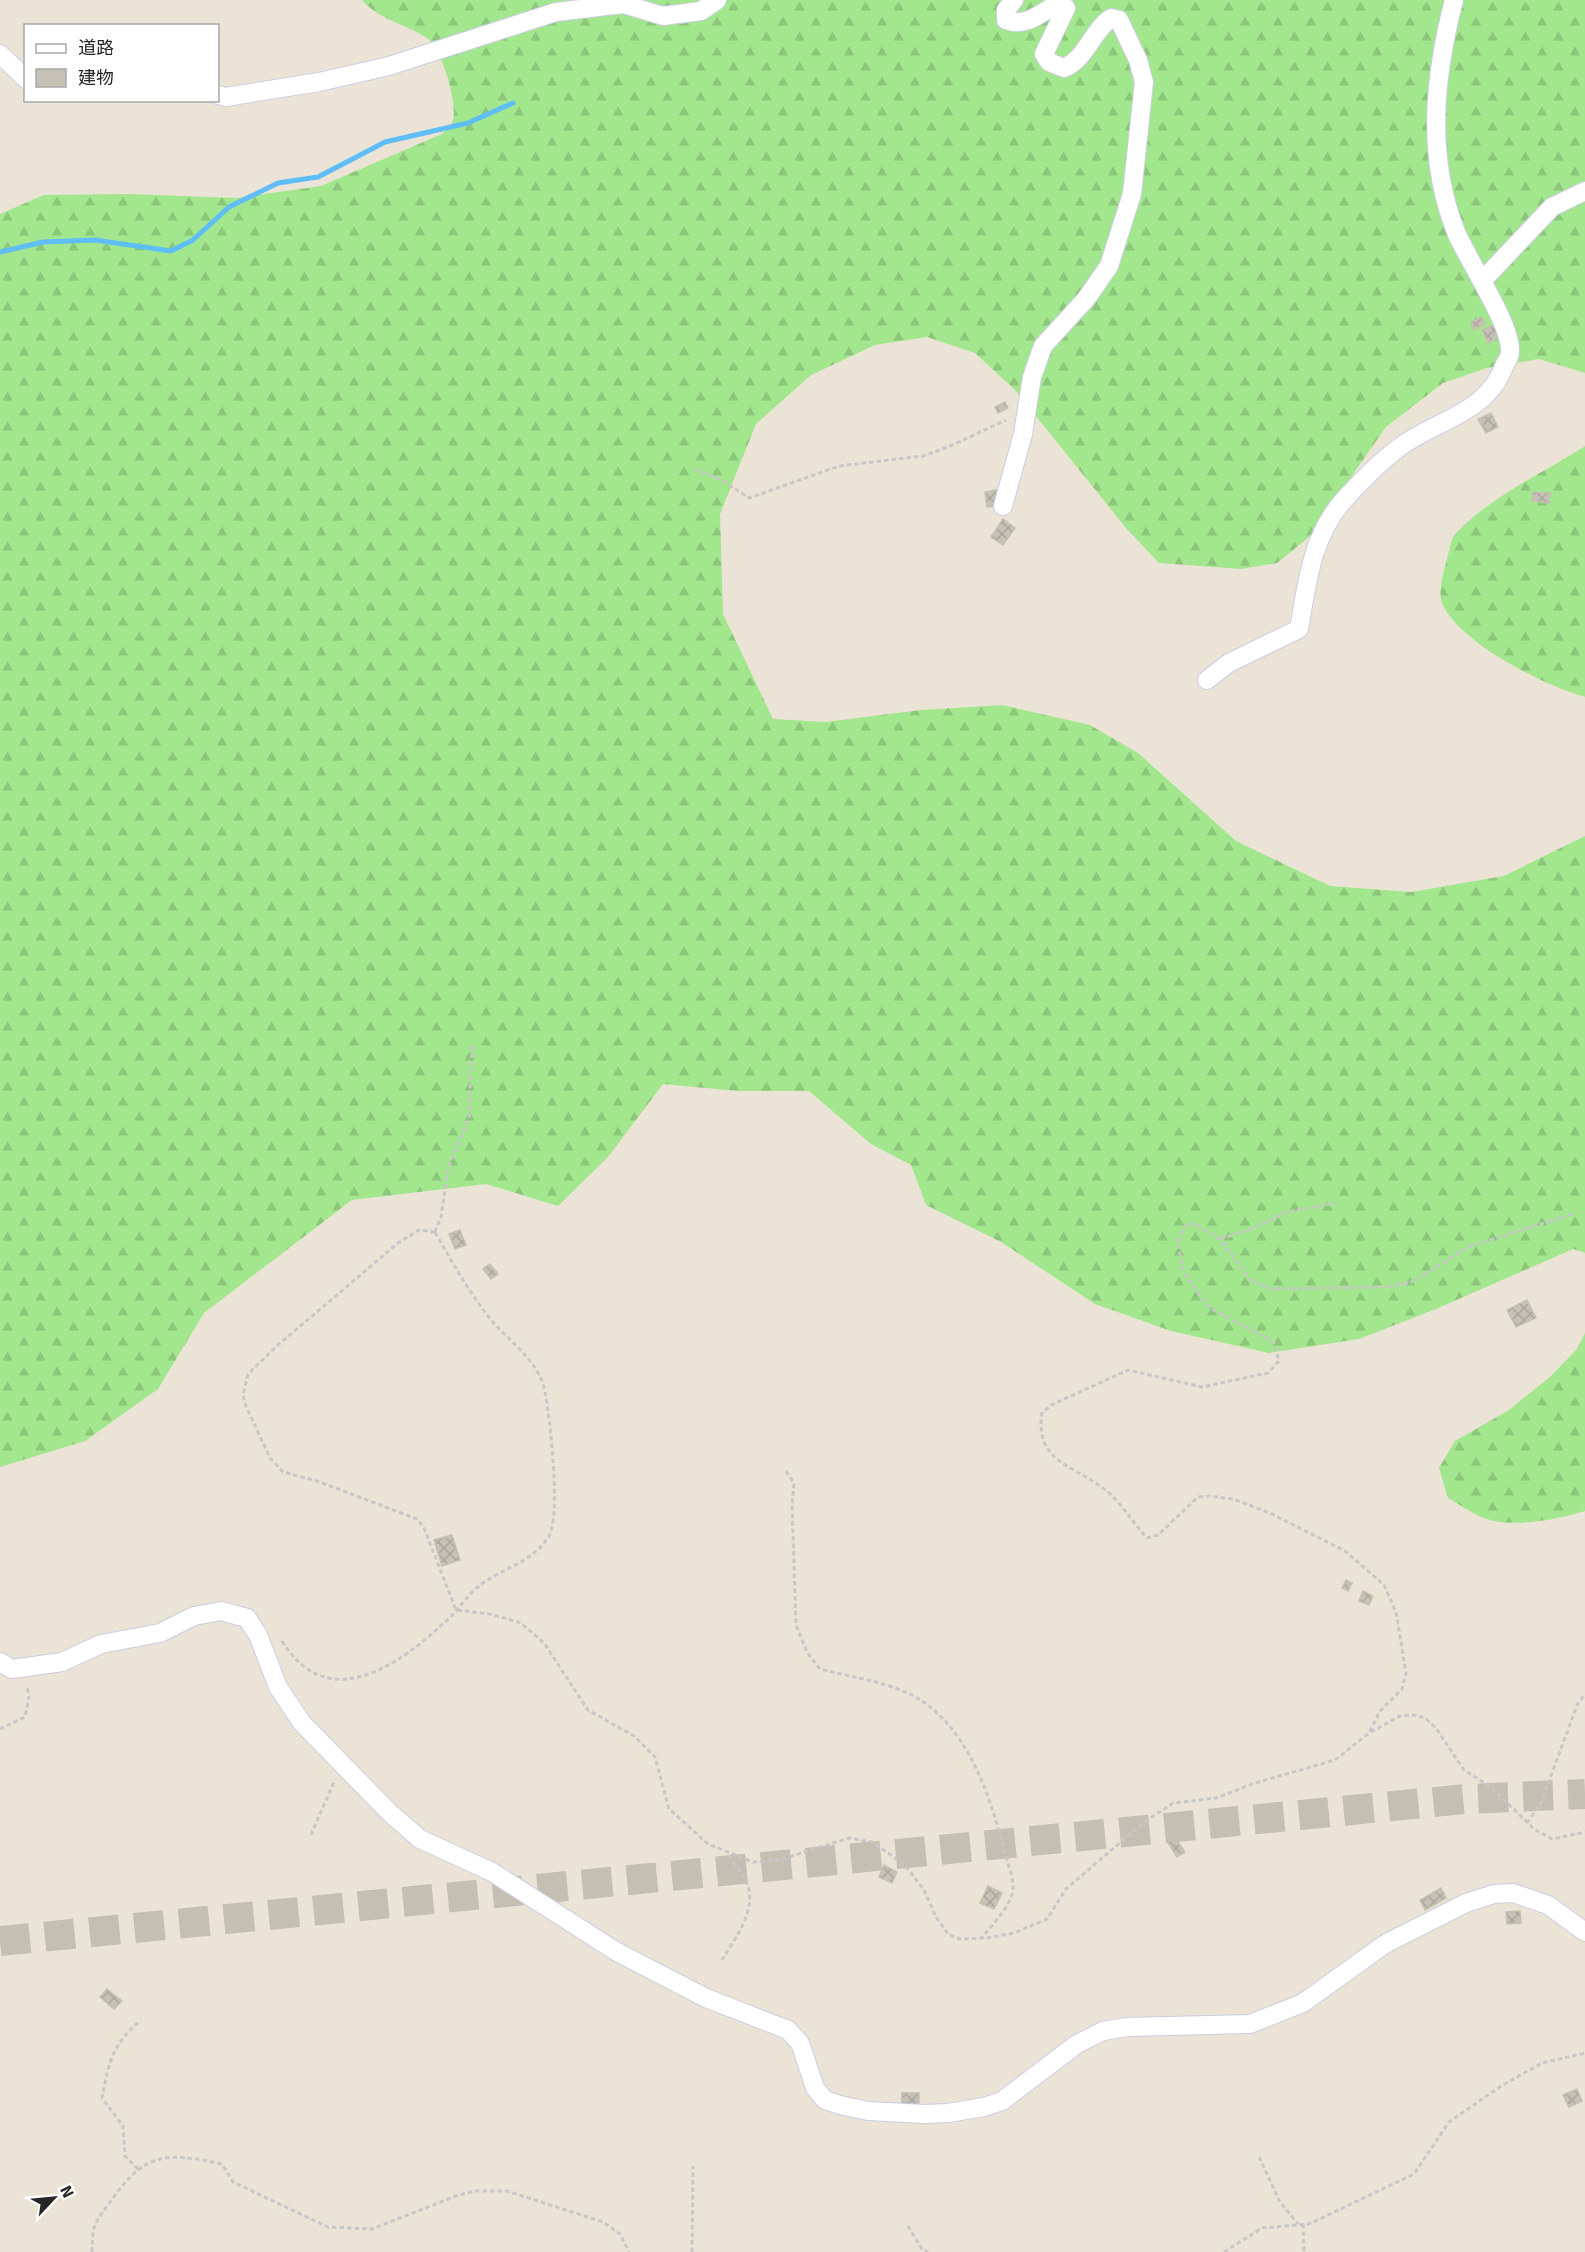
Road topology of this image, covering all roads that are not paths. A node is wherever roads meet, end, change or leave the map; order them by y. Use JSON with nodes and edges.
{"nodes":[{"id":1,"x":717,"y":0,"type":"edge"},
{"id":2,"x":1014,"y":0,"type":"edge"},
{"id":3,"x":1454,"y":0,"type":"edge"},
{"id":4,"x":0,"y":54,"type":"edge"},
{"id":5,"x":24,"y":77,"type":"edge"},
{"id":6,"x":219,"y":95,"type":"edge"},
{"id":7,"x":1585,"y":191,"type":"edge"},
{"id":8,"x":1482,"y":281,"type":"junction"},
{"id":9,"x":1003,"y":506,"type":"dead end"},
{"id":10,"x":1207,"y":680,"type":"dead end"},
{"id":11,"x":0,"y":1662,"type":"edge"},
{"id":12,"x":1585,"y":1932,"type":"edge"}],
"edges":[{"from":1,"to":6,"type":"street"},
{"from":2,"to":9,"type":"street"},
{"from":3,"to":8,"type":"street"},
{"from":4,"to":5,"type":"street"},
{"from":7,"to":8,"type":"street"},
{"from":8,"to":10,"type":"street"},
{"from":11,"to":12,"type":"street"}]}
